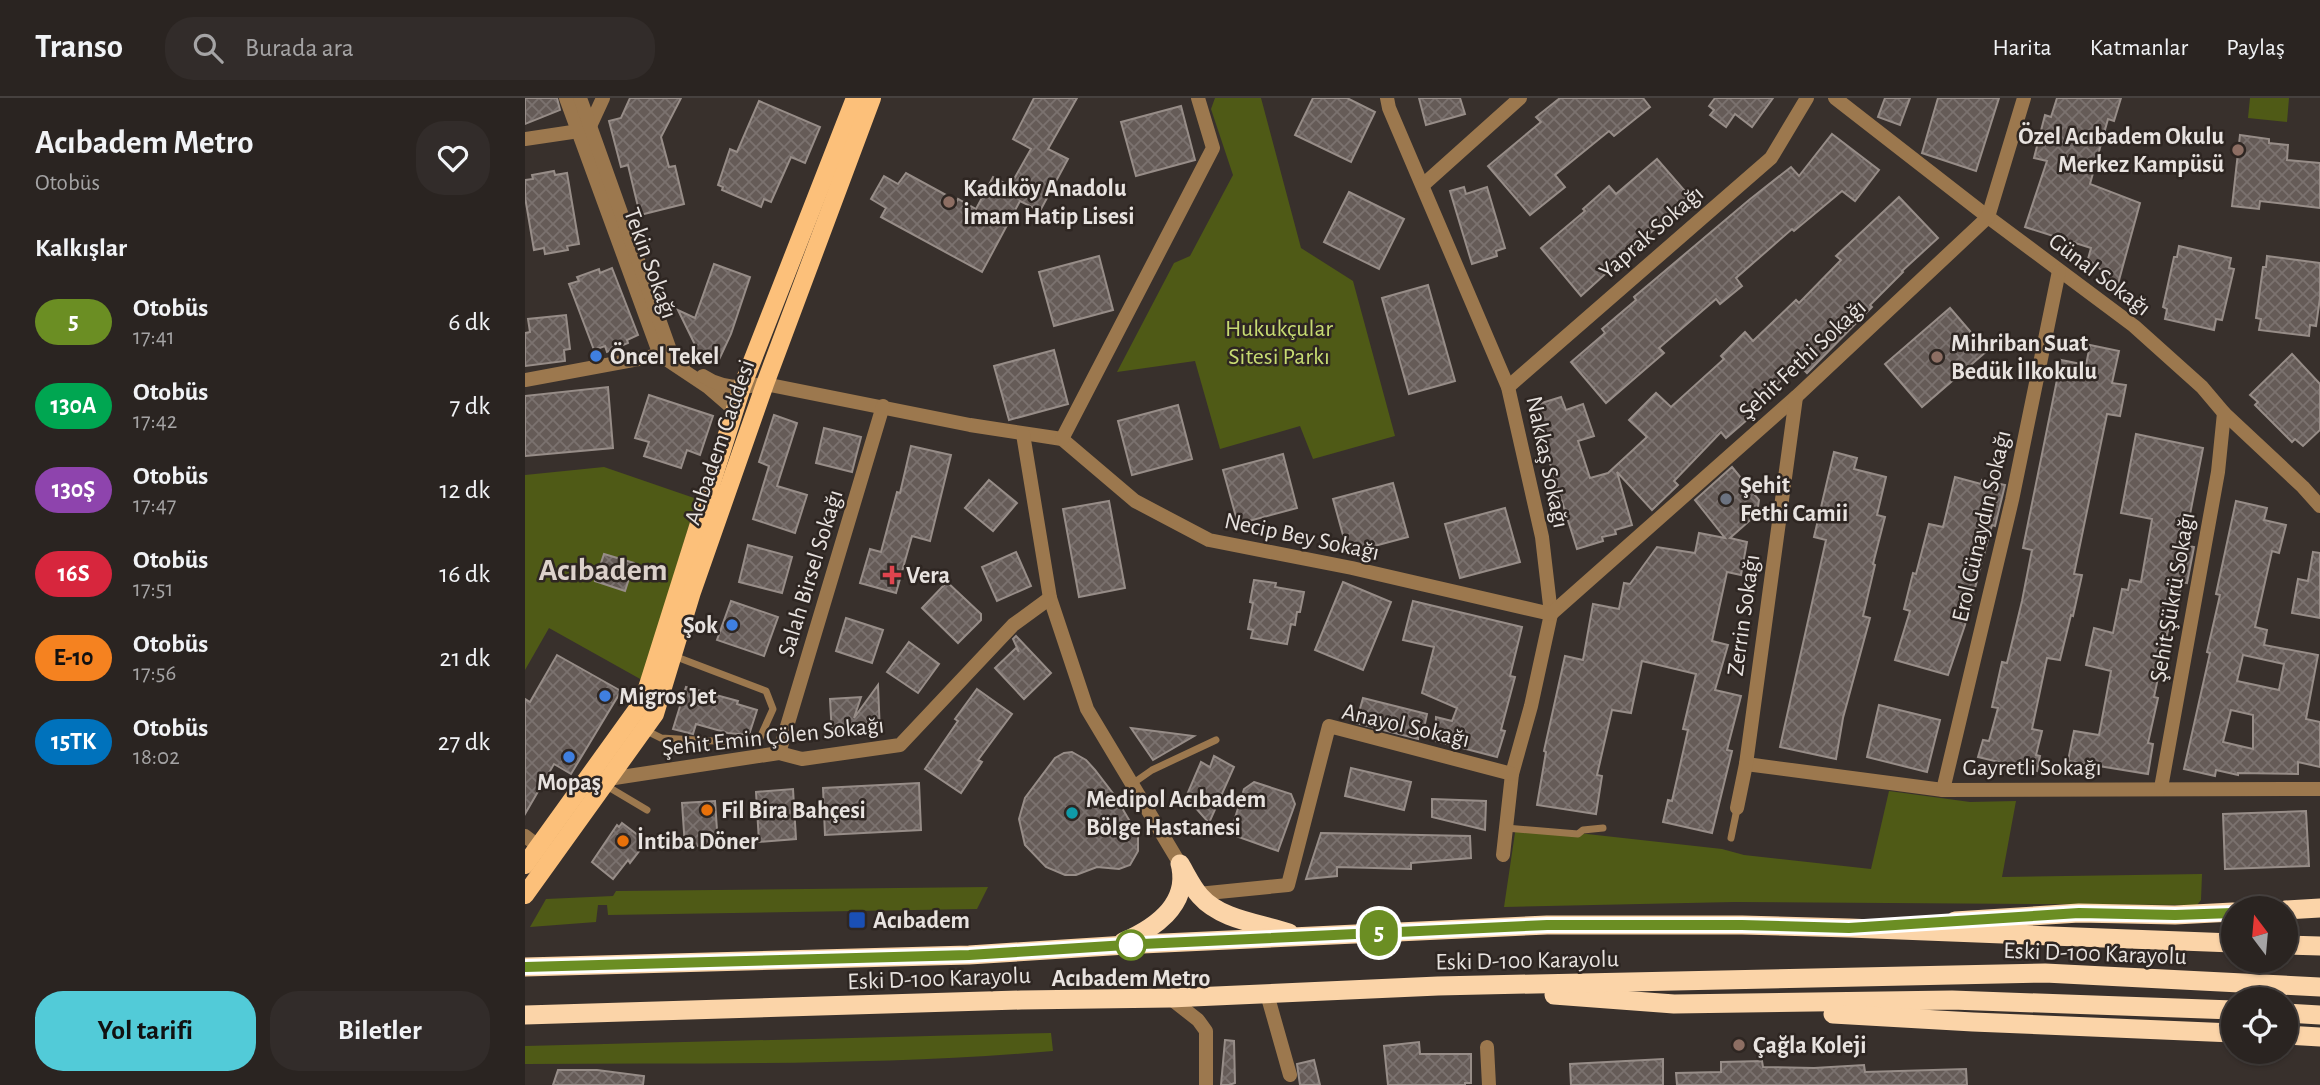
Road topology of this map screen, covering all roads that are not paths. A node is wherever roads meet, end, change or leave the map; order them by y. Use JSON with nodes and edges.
{"nodes":[{"id":1,"x":566,"y":98,"type":"edge"},
{"id":2,"x":580,"y":98,"type":"edge"},
{"id":3,"x":603,"y":98,"type":"edge"},
{"id":4,"x":855,"y":98,"type":"edge"},
{"id":5,"x":872,"y":98,"type":"edge"},
{"id":6,"x":1198,"y":98,"type":"edge"},
{"id":7,"x":1387,"y":98,"type":"edge"},
{"id":8,"x":1520,"y":98,"type":"edge"},
{"id":9,"x":1807,"y":98,"type":"edge"},
{"id":10,"x":1835,"y":98,"type":"edge"},
{"id":11,"x":2024,"y":98,"type":"edge"},
{"id":12,"x":585,"y":128,"type":"junction"},
{"id":13,"x":525,"y":139,"type":"edge"},
{"id":14,"x":1423,"y":185,"type":"junction"},
{"id":15,"x":1988,"y":217,"type":"junction"},
{"id":16,"x":2059,"y":271,"type":"junction"},
{"id":17,"x":665,"y":353,"type":"junction"},
{"id":18,"x":525,"y":380,"type":"edge"},
{"id":19,"x":765,"y":384,"type":"junction"},
{"id":20,"x":742,"y":387,"type":"junction"},
{"id":21,"x":1509,"y":387,"type":"junction"},
{"id":22,"x":1796,"y":397,"type":"junction"},
{"id":23,"x":883,"y":406,"type":"junction"},
{"id":24,"x":2224,"y":413,"type":"junction"},
{"id":25,"x":733,"y":414,"type":"junction"},
{"id":26,"x":1023,"y":434,"type":"junction"},
{"id":27,"x":1062,"y":439,"type":"junction"},
{"id":28,"x":2320,"y":506,"type":"edge"},
{"id":29,"x":1050,"y":598,"type":"junction"},
{"id":30,"x":1551,"y":614,"type":"junction"},
{"id":31,"x":673,"y":655,"type":"junction"},
{"id":32,"x":644,"y":729,"type":"junction"},
{"id":33,"x":1216,"y":740,"type":"dead end"},
{"id":34,"x":779,"y":753,"type":"junction"},
{"id":35,"x":1746,"y":764,"type":"junction"},
{"id":36,"x":1512,"y":774,"type":"junction"},
{"id":37,"x":606,"y":782,"type":"junction"},
{"id":38,"x":1132,"y":784,"type":"junction"},
{"id":39,"x":2161,"y":788,"type":"junction"},
{"id":40,"x":2320,"y":789,"type":"edge"},
{"id":41,"x":1943,"y":790,"type":"junction"},
{"id":42,"x":1737,"y":808,"type":"joint"},
{"id":43,"x":647,"y":810,"type":"dead end"},
{"id":44,"x":1506,"y":828,"type":"junction"},
{"id":45,"x":1602,"y":828,"type":"dead end"},
{"id":46,"x":1731,"y":838,"type":"dead end"},
{"id":47,"x":539,"y":846,"type":"edge"},
{"id":48,"x":1503,"y":855,"type":"dead end"},
{"id":49,"x":1180,"y":864,"type":"junction"},
{"id":50,"x":525,"y":865,"type":"edge"},
{"id":51,"x":1198,"y":894,"type":"junction"},
{"id":52,"x":525,"y":895,"type":"edge"},
{"id":53,"x":2320,"y":908,"type":"edge"},
{"id":54,"x":2298,"y":909,"type":"edge"},
{"id":55,"x":2221,"y":913,"type":"edge"},
{"id":56,"x":1849,"y":928,"type":"junction"},
{"id":57,"x":1300,"y":937,"type":"junction"},
{"id":58,"x":2221,"y":943,"type":"edge"},
{"id":59,"x":2298,"y":945,"type":"edge"},
{"id":60,"x":1113,"y":946,"type":"junction"},
{"id":61,"x":2320,"y":946,"type":"edge"},
{"id":62,"x":525,"y":967,"type":"edge"},
{"id":63,"x":1438,"y":986,"type":"junction"},
{"id":64,"x":2320,"y":987,"type":"edge"},
{"id":65,"x":1268,"y":994,"type":"junction"},
{"id":66,"x":1170,"y":998,"type":"junction"},
{"id":67,"x":1674,"y":1004,"type":"junction"},
{"id":68,"x":2221,"y":1010,"type":"edge"},
{"id":69,"x":2298,"y":1014,"type":"edge"},
{"id":70,"x":525,"y":1015,"type":"edge"},
{"id":71,"x":2320,"y":1015,"type":"edge"},
{"id":72,"x":2221,"y":1032,"type":"edge"},
{"id":73,"x":2298,"y":1036,"type":"edge"},
{"id":74,"x":2320,"y":1037,"type":"edge"},
{"id":75,"x":1487,"y":1047,"type":"dead end"},
{"id":76,"x":1290,"y":1075,"type":"dead end"},
{"id":77,"x":1206,"y":1085,"type":"edge"},
{"id":78,"x":1489,"y":1085,"type":"edge"}],
"edges":[{"from":1,"to":12,"type":"street","name":"Tekin Sokağı"},
{"from":2,"to":12,"type":"street","name":"Tekin Sokağı"},
{"from":3,"to":12,"type":"street"},
{"from":4,"to":20,"type":"main road","name":"Acıbadem Caddesi"},
{"from":5,"to":19,"type":"main road","name":"Acıbadem Caddesi"},
{"from":6,"to":27,"type":"street"},
{"from":7,"to":14,"type":"street","name":"Nakkaş Sokağı"},
{"from":8,"to":14,"type":"street"},
{"from":9,"to":21,"type":"street","name":"Yaprak Sokağı"},
{"from":10,"to":15,"type":"street","name":"Günal Sokağı"},
{"from":11,"to":15,"type":"street"},
{"from":12,"to":13,"type":"street"},
{"from":12,"to":17,"type":"street","name":"Tekin Sokağı"},
{"from":14,"to":21,"type":"street","name":"Nakkaş Sokağı"},
{"from":15,"to":16,"type":"street","name":"Günal Sokağı"},
{"from":15,"to":22,"type":"street","name":"Şehit Fethi Sokağı"},
{"from":16,"to":24,"type":"street","name":"Günal Sokağı"},
{"from":16,"to":41,"type":"street","name":"Erol Günaydın Sokağı"},
{"from":17,"to":18,"type":"street"},
{"from":17,"to":20,"type":"street","name":"Tekin Sokağı"},
{"from":17,"to":25,"type":"street","name":"Tekin Sokağı"},
{"from":19,"to":20,"type":"street"},
{"from":19,"to":23,"type":"street"},
{"from":19,"to":31,"type":"main road","name":"Acıbadem Caddesi"},
{"from":20,"to":25,"type":"main road","name":"Acıbadem Caddesi"},
{"from":21,"to":30,"type":"street","name":"Nakkaş Sokağı"},
{"from":22,"to":30,"type":"street","name":"Şehit Fethi Sokağı"},
{"from":22,"to":35,"type":"street","name":"Zerrin Sokağı"},
{"from":23,"to":26,"type":"street"},
{"from":23,"to":34,"type":"street","name":"Salah Birsel Sokağı"},
{"from":24,"to":28,"type":"street","name":"Günal Sokağı"},
{"from":24,"to":39,"type":"street","name":"Şehit Şükrü Sokağı"},
{"from":25,"to":47,"type":"main road","name":"Acıbadem Caddesi"},
{"from":26,"to":27,"type":"street"},
{"from":26,"to":29,"type":"street"},
{"from":27,"to":30,"type":"street","name":"Necip Bey Sokağı"},
{"from":29,"to":34,"type":"street","name":"Şehit Emin Çölen Sokağı"},
{"from":29,"to":38,"type":"street"},
{"from":30,"to":36,"type":"street","name":"Nakkaş Sokağı"},
{"from":31,"to":32,"type":"main road","name":"Acıbadem Caddesi"},
{"from":31,"to":32,"type":"lane"},
{"from":32,"to":37,"type":"main road","name":"Acıbadem Caddesi"},
{"from":33,"to":38,"type":"lane"},
{"from":34,"to":37,"type":"street","name":"Şehit Emin Çölen Sokağı"},
{"from":35,"to":41,"type":"street","name":"Gayretli Sokağı"},
{"from":35,"to":42,"type":"street","name":"Zerrin Sokağı"},
{"from":36,"to":44,"type":"street","name":"Nakkaş Sokağı"},
{"from":36,"to":51,"type":"street","name":"Anayol Sokağı"},
{"from":37,"to":43,"type":"lane"},
{"from":37,"to":47,"type":"main road","name":"Acıbadem Caddesi"},
{"from":38,"to":49,"type":"street"},
{"from":39,"to":40,"type":"street","name":"Gayretli Sokağı"},
{"from":39,"to":41,"type":"street","name":"Gayretli Sokağı"},
{"from":42,"to":46,"type":"lane","name":"Zerrin Sokağı"},
{"from":44,"to":45,"type":"lane"},
{"from":44,"to":48,"type":"street","name":"Nakkaş Sokağı"},
{"from":47,"to":50,"type":"main road","name":"Acıbadem Caddesi"},
{"from":47,"to":52,"type":"main road","name":"Acıbadem Caddesi"},
{"from":49,"to":51,"type":"highway"},
{"from":49,"to":60,"type":"highway"},
{"from":51,"to":57,"type":"highway"},
{"from":53,"to":54,"type":"highway"},
{"from":55,"to":56,"type":"highway"},
{"from":56,"to":57,"type":"highway","name":"Eski D-100 Karayolu"},
{"from":56,"to":58,"type":"highway","name":"Eski D-100 Karayolu"},
{"from":57,"to":60,"type":"highway","name":"Eski D-100 Karayolu"},
{"from":59,"to":61,"type":"highway"},
{"from":60,"to":62,"type":"highway","name":"Eski D-100 Karayolu"},
{"from":63,"to":64,"type":"highway","name":"Eski D-100 Karayolu"},
{"from":63,"to":65,"type":"highway","name":"Eski D-100 Karayolu"},
{"from":63,"to":67,"type":"highway"},
{"from":65,"to":66,"type":"highway","name":"Eski D-100 Karayolu"},
{"from":65,"to":76,"type":"street"},
{"from":66,"to":70,"type":"highway","name":"Eski D-100 Karayolu"},
{"from":66,"to":77,"type":"street"},
{"from":67,"to":68,"type":"highway"},
{"from":67,"to":72,"type":"highway"},
{"from":69,"to":71,"type":"highway"},
{"from":73,"to":74,"type":"highway"},
{"from":75,"to":78,"type":"street"}]}
